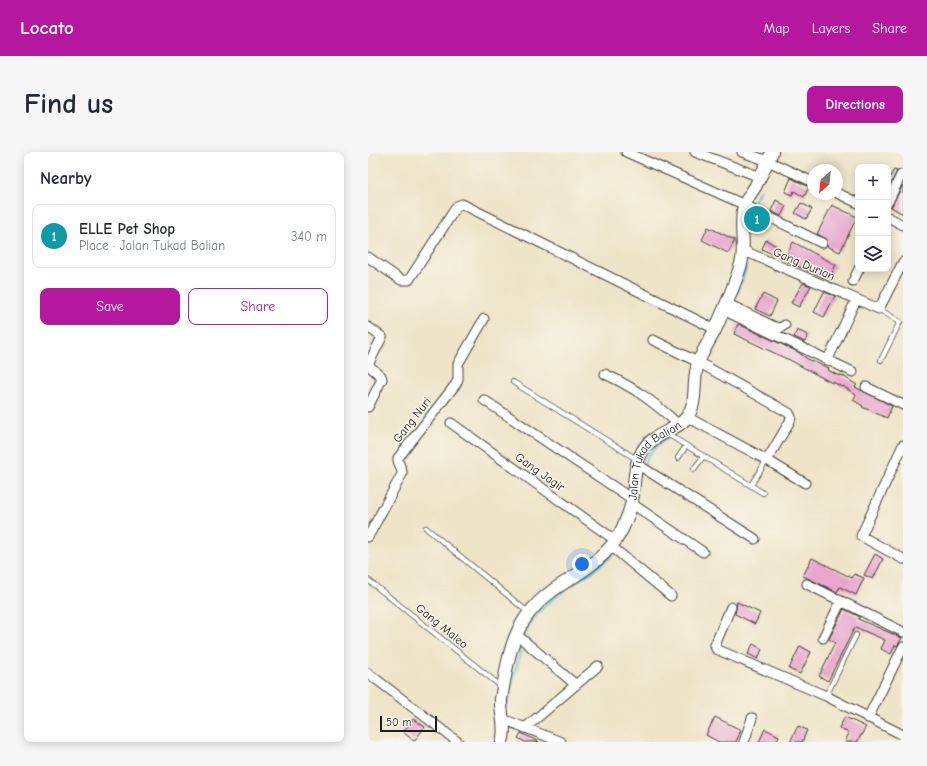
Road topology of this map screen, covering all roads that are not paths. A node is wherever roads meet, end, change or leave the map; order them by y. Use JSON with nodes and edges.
{"nodes":[{"id":1,"x":626,"y":152,"type":"edge"},
{"id":2,"x":695,"y":152,"type":"edge"},
{"id":3,"x":742,"y":152,"type":"edge"},
{"id":4,"x":770,"y":157,"type":"edge"},
{"id":5,"x":901,"y":175,"type":"dead end"},
{"id":6,"x":760,"y":177,"type":"junction"},
{"id":7,"x":807,"y":179,"type":"edge"},
{"id":8,"x":843,"y":197,"type":"edge"},
{"id":9,"x":889,"y":200,"type":"edge"},
{"id":10,"x":855,"y":202,"type":"edge"},
{"id":11,"x":745,"y":205,"type":"junction"},
{"id":12,"x":891,"y":218,"type":"edge"},
{"id":13,"x":903,"y":224,"type":"edge"},
{"id":14,"x":822,"y":243,"type":"dead end"},
{"id":15,"x":742,"y":250,"type":"junction"},
{"id":16,"x":368,"y":257,"type":"edge"},
{"id":17,"x":903,"y":262,"type":"edge"},
{"id":18,"x":858,"y":272,"type":"edge"},
{"id":19,"x":853,"y":281,"type":"dead end"},
{"id":20,"x":856,"y":300,"type":"junction"},
{"id":21,"x":725,"y":307,"type":"junction"},
{"id":22,"x":880,"y":307,"type":"junction"},
{"id":23,"x":484,"y":319,"type":"dead end"},
{"id":24,"x":785,"y":325,"type":"dead end"},
{"id":25,"x":368,"y":327,"type":"edge"},
{"id":26,"x":715,"y":329,"type":"junction"},
{"id":27,"x":653,"y":340,"type":"dead end"},
{"id":28,"x":828,"y":359,"type":"junction"},
{"id":29,"x":880,"y":360,"type":"dead end"},
{"id":30,"x":698,"y":362,"type":"junction"},
{"id":31,"x":854,"y":372,"type":"dead end"},
{"id":32,"x":605,"y":374,"type":"dead end"},
{"id":33,"x":513,"y":382,"type":"dead end"},
{"id":34,"x":866,"y":387,"type":"dead end"},
{"id":35,"x":484,"y":400,"type":"dead end"},
{"id":36,"x":903,"y":405,"type":"edge"},
{"id":37,"x":368,"y":407,"type":"edge"},
{"id":38,"x":683,"y":421,"type":"junction"},
{"id":39,"x":451,"y":424,"type":"dead end"},
{"id":40,"x":664,"y":432,"type":"junction"},
{"id":41,"x":686,"y":446,"type":"junction"},
{"id":42,"x":902,"y":450,"type":"edge"},
{"id":43,"x":703,"y":456,"type":"junction"},
{"id":44,"x":678,"y":458,"type":"dead end"},
{"id":45,"x":767,"y":460,"type":"junction"},
{"id":46,"x":637,"y":462,"type":"junction"},
{"id":47,"x":694,"y":469,"type":"dead end"},
{"id":48,"x":526,"y":472,"type":"dead end"},
{"id":49,"x":805,"y":483,"type":"dead end"},
{"id":50,"x":751,"y":485,"type":"junction"},
{"id":51,"x":763,"y":493,"type":"dead end"},
{"id":52,"x":632,"y":501,"type":"junction"},
{"id":53,"x":426,"y":528,"type":"dead end"},
{"id":54,"x":368,"y":537,"type":"edge"},
{"id":55,"x":755,"y":539,"type":"dead end"},
{"id":56,"x":614,"y":541,"type":"junction"},
{"id":57,"x":703,"y":552,"type":"dead end"},
{"id":58,"x":903,"y":559,"type":"edge"},
{"id":59,"x":368,"y":580,"type":"edge"},
{"id":60,"x":807,"y":584,"type":"dead end"},
{"id":61,"x":671,"y":596,"type":"dead end"},
{"id":62,"x":840,"y":601,"type":"junction"},
{"id":63,"x":731,"y":607,"type":"dead end"},
{"id":64,"x":529,"y":613,"type":"junction"},
{"id":65,"x":903,"y":632,"type":"edge"},
{"id":66,"x":516,"y":634,"type":"junction"},
{"id":67,"x":856,"y":635,"type":"dead end"},
{"id":68,"x":823,"y":638,"type":"dead end"},
{"id":69,"x":903,"y":647,"type":"edge"},
{"id":70,"x":901,"y":658,"type":"edge"},
{"id":71,"x":598,"y":666,"type":"dead end"},
{"id":72,"x":368,"y":673,"type":"edge"},
{"id":73,"x":576,"y":685,"type":"junction"},
{"id":74,"x":503,"y":688,"type":"junction"},
{"id":75,"x":826,"y":696,"type":"junction"},
{"id":76,"x":752,"y":718,"type":"dead end"},
{"id":77,"x":868,"y":718,"type":"junction"},
{"id":78,"x":503,"y":719,"type":"junction"},
{"id":79,"x":525,"y":728,"type":"junction"},
{"id":80,"x":903,"y":735,"type":"edge"},
{"id":81,"x":458,"y":742,"type":"edge"},
{"id":82,"x":502,"y":742,"type":"edge"},
{"id":83,"x":561,"y":742,"type":"edge"},
{"id":84,"x":744,"y":742,"type":"edge"}],
"edges":[{"from":1,"to":11,"type":"street"},
{"from":2,"to":6,"type":"street"},
{"from":3,"to":4,"type":"street"},
{"from":4,"to":6,"type":"street","name":"Jalan Tukad Balian"},
{"from":4,"to":7,"type":"street"},
{"from":5,"to":9,"type":"street"},
{"from":6,"to":11,"type":"street","name":"Jalan Tukad Balian"},
{"from":8,"to":10,"type":"street"},
{"from":11,"to":14,"type":"street"},
{"from":11,"to":15,"type":"street","name":"Jalan Tukad Balian"},
{"from":12,"to":13,"type":"street"},
{"from":15,"to":20,"type":"street","name":"Gang Durian"},
{"from":15,"to":21,"type":"street","name":"Jalan Tukad Balian"},
{"from":16,"to":26,"type":"street"},
{"from":17,"to":22,"type":"street"},
{"from":18,"to":19,"type":"street"},
{"from":20,"to":22,"type":"street","name":"Gang Durian"},
{"from":20,"to":28,"type":"street"},
{"from":21,"to":24,"type":"street"},
{"from":21,"to":26,"type":"street","name":"Jalan Tukad Balian"},
{"from":21,"to":28,"type":"street"},
{"from":22,"to":29,"type":"lane"},
{"from":23,"to":54,"type":"street","name":"Gang Nuri"},
{"from":25,"to":37,"type":"street"},
{"from":26,"to":30,"type":"street","name":"Jalan Tukad Balian"},
{"from":27,"to":30,"type":"street"},
{"from":28,"to":31,"type":"street"},
{"from":30,"to":38,"type":"street","name":"Jalan Tukad Balian"},
{"from":30,"to":45,"type":"street"},
{"from":32,"to":38,"type":"street"},
{"from":33,"to":46,"type":"lane"},
{"from":34,"to":36,"type":"street"},
{"from":35,"to":52,"type":"street"},
{"from":38,"to":40,"type":"street","name":"Jalan Tukad Balian"},
{"from":38,"to":45,"type":"street"},
{"from":39,"to":56,"type":"street","name":"Gang Jagir"},
{"from":40,"to":41,"type":"lane"},
{"from":40,"to":46,"type":"street","name":"Jalan Tukad Balian"},
{"from":41,"to":43,"type":"lane"},
{"from":41,"to":44,"type":"lane"},
{"from":42,"to":58,"type":"street"},
{"from":43,"to":47,"type":"lane"},
{"from":43,"to":50,"type":"lane"},
{"from":45,"to":49,"type":"street"},
{"from":45,"to":50,"type":"lane"},
{"from":46,"to":52,"type":"street","name":"Jalan Tukad Balian"},
{"from":46,"to":55,"type":"street"},
{"from":48,"to":56,"type":"street","name":"Gang Jagir"},
{"from":50,"to":51,"type":"lane"},
{"from":52,"to":56,"type":"street","name":"Jalan Tukad Balian"},
{"from":52,"to":57,"type":"street"},
{"from":53,"to":64,"type":"lane"},
{"from":56,"to":61,"type":"street"},
{"from":56,"to":64,"type":"street","name":"Jalan Tukad Balian"},
{"from":59,"to":74,"type":"lane","name":"Gang Maleo"},
{"from":60,"to":62,"type":"street"},
{"from":62,"to":65,"type":"street"},
{"from":62,"to":68,"type":"street"},
{"from":63,"to":75,"type":"street"},
{"from":64,"to":66,"type":"street","name":"Jalan Tukad Balian"},
{"from":66,"to":73,"type":"street"},
{"from":66,"to":74,"type":"street","name":"Jalan Tukad Balian"},
{"from":67,"to":75,"type":"lane"},
{"from":69,"to":70,"type":"street"},
{"from":70,"to":77,"type":"street"},
{"from":71,"to":73,"type":"street"},
{"from":72,"to":81,"type":"street"},
{"from":73,"to":79,"type":"street"},
{"from":74,"to":78,"type":"street","name":"Jalan Tukad Balian"},
{"from":75,"to":77,"type":"street"},
{"from":76,"to":84,"type":"street"},
{"from":77,"to":80,"type":"street"},
{"from":78,"to":79,"type":"street"},
{"from":78,"to":82,"type":"street","name":"Jalan Tukad Balian"},
{"from":79,"to":83,"type":"street"}]}
